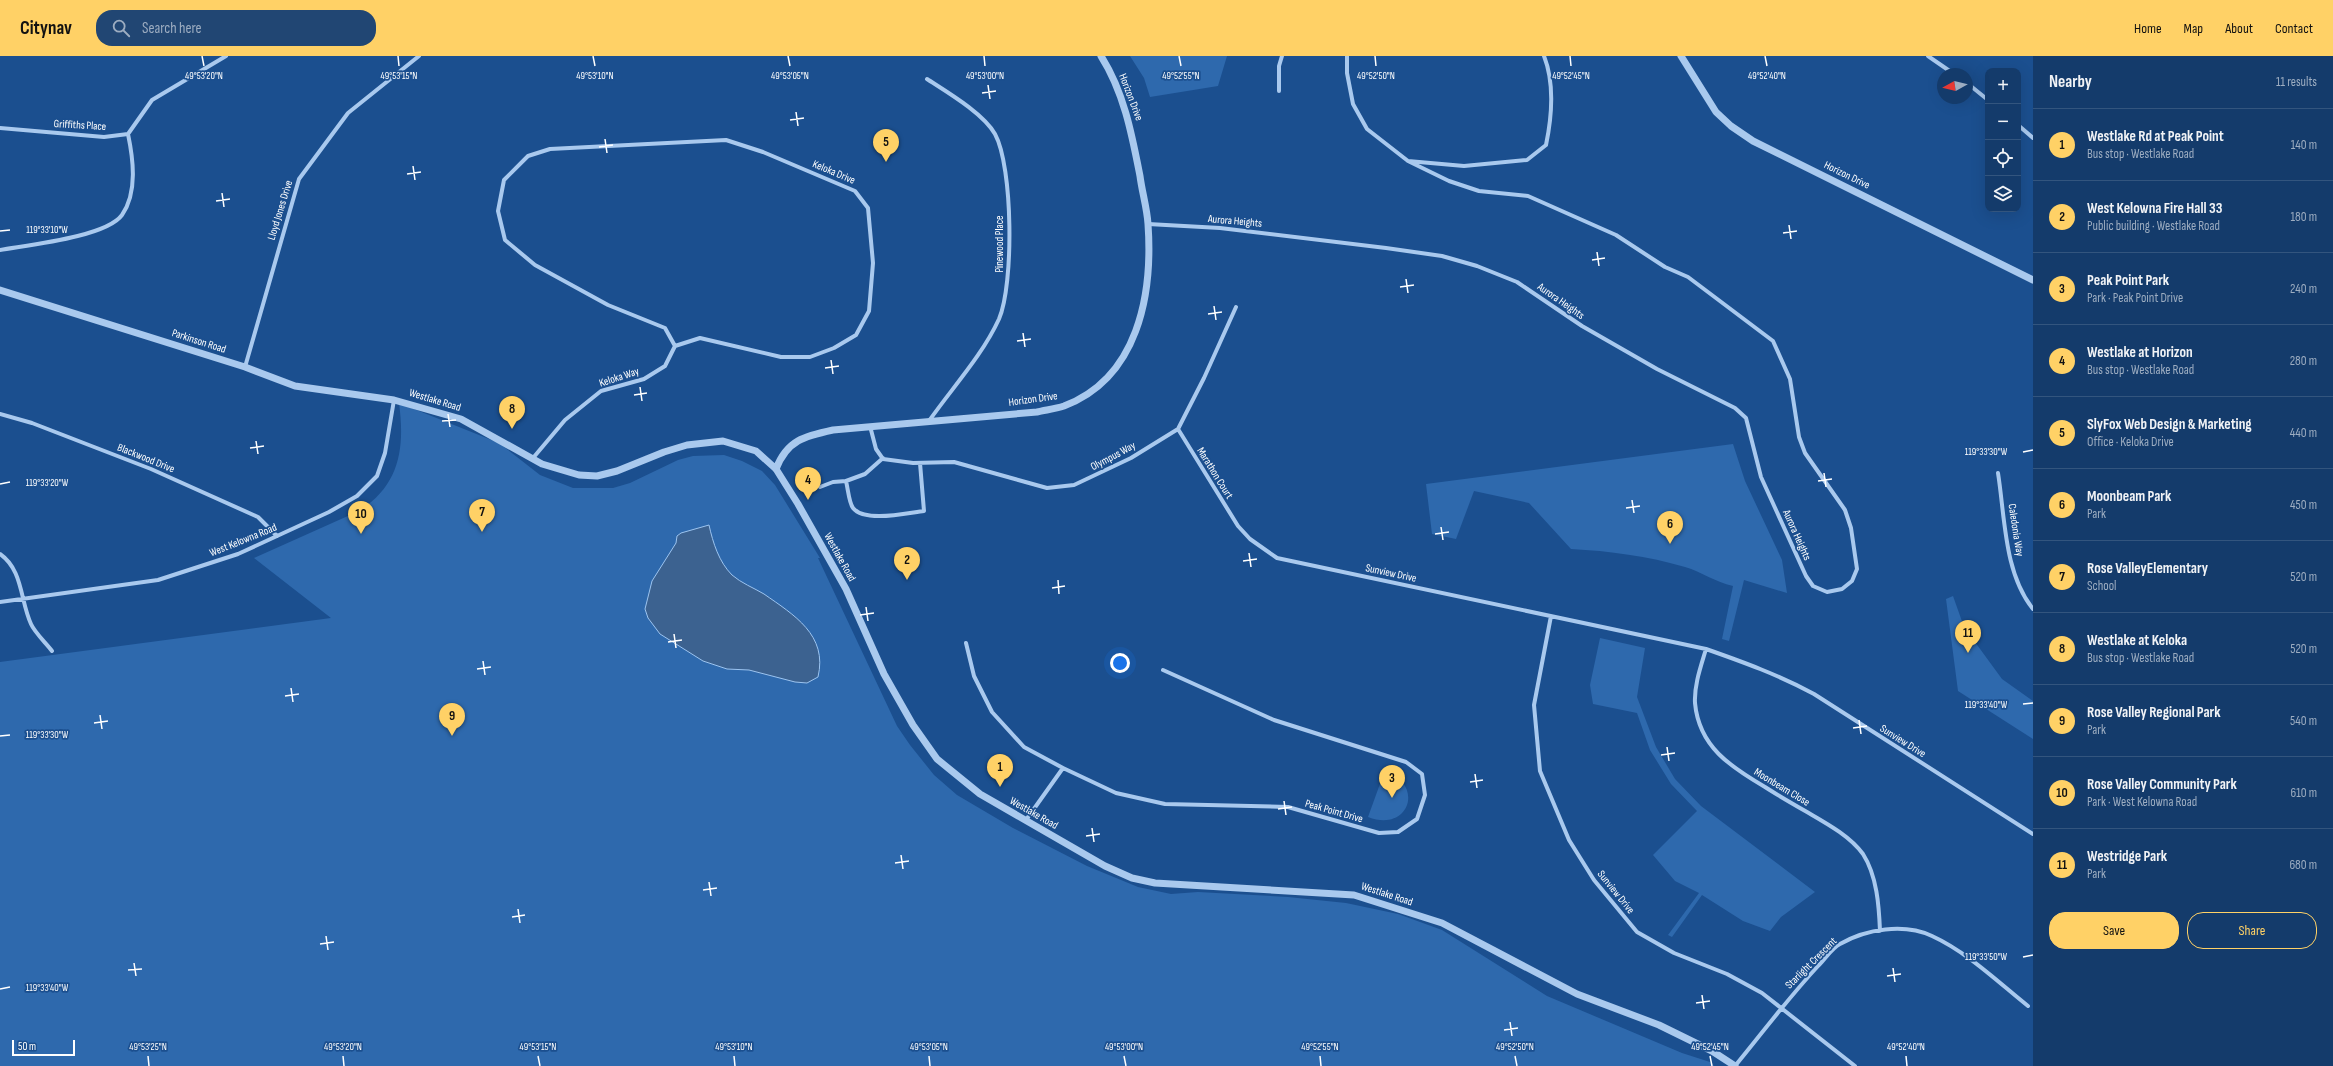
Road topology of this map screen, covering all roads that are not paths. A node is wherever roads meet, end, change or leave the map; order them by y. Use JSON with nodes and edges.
{"nodes":[{"id":1,"x":226,"y":56,"type":"edge"},
{"id":2,"x":420,"y":56,"type":"edge"},
{"id":3,"x":1101,"y":56,"type":"edge"},
{"id":4,"x":1282,"y":56,"type":"edge"},
{"id":5,"x":1348,"y":56,"type":"edge"},
{"id":6,"x":1544,"y":56,"type":"edge"},
{"id":7,"x":1681,"y":56,"type":"edge"},
{"id":8,"x":1928,"y":56,"type":"edge"},
{"id":9,"x":1945,"y":68,"type":"edge"},
{"id":10,"x":927,"y":79,"type":"dead end"},
{"id":11,"x":1973,"y":88,"type":"edge"},
{"id":12,"x":1279,"y":91,"type":"dead end"},
{"id":13,"x":1985,"y":98,"type":"edge"},
{"id":14,"x":0,"y":128,"type":"edge"},
{"id":15,"x":2021,"y":128,"type":"edge"},
{"id":16,"x":128,"y":134,"type":"junction"},
{"id":17,"x":2033,"y":138,"type":"edge"},
{"id":18,"x":1408,"y":161,"type":"junction"},
{"id":19,"x":1148,"y":224,"type":"junction"},
{"id":20,"x":0,"y":250,"type":"edge"},
{"id":21,"x":2033,"y":280,"type":"edge"},
{"id":22,"x":0,"y":290,"type":"edge"},
{"id":23,"x":1236,"y":307,"type":"dead end"},
{"id":24,"x":675,"y":346,"type":"junction"},
{"id":25,"x":245,"y":367,"type":"junction"},
{"id":26,"x":394,"y":400,"type":"junction"},
{"id":27,"x":0,"y":414,"type":"edge"},
{"id":28,"x":929,"y":421,"type":"junction"},
{"id":29,"x":870,"y":426,"type":"junction"},
{"id":30,"x":1178,"y":430,"type":"junction"},
{"id":31,"x":533,"y":458,"type":"junction"},
{"id":32,"x":882,"y":458,"type":"junction"},
{"id":33,"x":920,"y":463,"type":"junction"},
{"id":34,"x":776,"y":469,"type":"junction"},
{"id":35,"x":1998,"y":472,"type":"dead end"},
{"id":36,"x":846,"y":481,"type":"junction"},
{"id":37,"x":820,"y":487,"type":"dead end"},
{"id":38,"x":1238,"y":526,"type":"joint"},
{"id":39,"x":277,"y":536,"type":"junction"},
{"id":40,"x":0,"y":554,"type":"edge"},
{"id":41,"x":23,"y":599,"type":"junction"},
{"id":42,"x":0,"y":602,"type":"edge"},
{"id":43,"x":2033,"y":609,"type":"edge"},
{"id":44,"x":1552,"y":616,"type":"junction"},
{"id":45,"x":966,"y":643,"type":"dead end"},
{"id":46,"x":1706,"y":649,"type":"junction"},
{"id":47,"x":52,"y":651,"type":"dead end"},
{"id":48,"x":1163,"y":670,"type":"dead end"},
{"id":49,"x":1062,"y":768,"type":"junction"},
{"id":50,"x":1026,"y":820,"type":"junction"},
{"id":51,"x":2033,"y":834,"type":"edge"},
{"id":52,"x":1880,"y":931,"type":"junction"},
{"id":53,"x":2028,"y":1006,"type":"dead end"},
{"id":54,"x":1781,"y":1008,"type":"junction"},
{"id":55,"x":1735,"y":1066,"type":"edge"},
{"id":56,"x":1855,"y":1066,"type":"edge"}],
"edges":[{"from":1,"to":16,"type":"street"},
{"from":2,"to":25,"type":"street","name":"Lloyd Jones Drive"},
{"from":3,"to":19,"type":"street","name":"Horizon Drive"},
{"from":4,"to":12,"type":"street"},
{"from":5,"to":18,"type":"street","name":"Aurora Heights"},
{"from":6,"to":18,"type":"street"},
{"from":7,"to":21,"type":"street","name":"Horizon Drive"},
{"from":8,"to":9,"type":"street"},
{"from":10,"to":28,"type":"street","name":"Pinewood Place"},
{"from":11,"to":13,"type":"street"},
{"from":14,"to":16,"type":"street","name":"Griffiths Place"},
{"from":15,"to":17,"type":"street"},
{"from":16,"to":20,"type":"street"},
{"from":18,"to":19,"type":"street","name":"Aurora Heights"},
{"from":19,"to":28,"type":"street","name":"Horizon Drive"},
{"from":22,"to":25,"type":"street","name":"Parkinson Road"},
{"from":23,"to":30,"type":"street"},
{"from":24,"to":24,"type":"street","name":"Keloka Drive"},
{"from":24,"to":31,"type":"street","name":"Keloka Way"},
{"from":25,"to":26,"type":"street","name":"Parkinson Road"},
{"from":26,"to":31,"type":"street","name":"Westlake Road"},
{"from":26,"to":39,"type":"street","name":"West Kelowna Road"},
{"from":27,"to":39,"type":"street","name":"Blackwood Drive"},
{"from":28,"to":29,"type":"street","name":"Horizon Drive"},
{"from":29,"to":32,"type":"street"},
{"from":29,"to":34,"type":"street","name":"Horizon Drive"},
{"from":30,"to":33,"type":"street","name":"Olympus Way"},
{"from":30,"to":38,"type":"street","name":"Marathon Court"},
{"from":31,"to":34,"type":"street","name":"Westlake Road"},
{"from":32,"to":33,"type":"street","name":"Olympus Way"},
{"from":32,"to":36,"type":"street"},
{"from":33,"to":36,"type":"street"},
{"from":34,"to":50,"type":"street","name":"Westlake Road"},
{"from":35,"to":43,"type":"street","name":"Caledonia Way"},
{"from":36,"to":37,"type":"street"},
{"from":38,"to":44,"type":"street","name":"Sunview Drive"},
{"from":39,"to":41,"type":"street","name":"West Kelowna Road"},
{"from":40,"to":41,"type":"street"},
{"from":41,"to":42,"type":"street","name":"West Kelowna Road"},
{"from":41,"to":47,"type":"street"},
{"from":44,"to":46,"type":"street","name":"Sunview Drive"},
{"from":44,"to":54,"type":"street","name":"Sunview Drive"},
{"from":45,"to":49,"type":"street","name":"Peak Point Drive"},
{"from":46,"to":51,"type":"street","name":"Sunview Drive"},
{"from":46,"to":52,"type":"street","name":"Moonbeam Close"},
{"from":48,"to":49,"type":"street","name":"Peak Point Drive"},
{"from":49,"to":50,"type":"street"},
{"from":50,"to":55,"type":"street","name":"Westlake Road"},
{"from":52,"to":53,"type":"street","name":"Starlight Crescent"},
{"from":52,"to":54,"type":"street","name":"Starlight Crescent"},
{"from":54,"to":55,"type":"street","name":"Starlight Crescent"},
{"from":54,"to":56,"type":"street","name":"Sunview Drive"}]}
